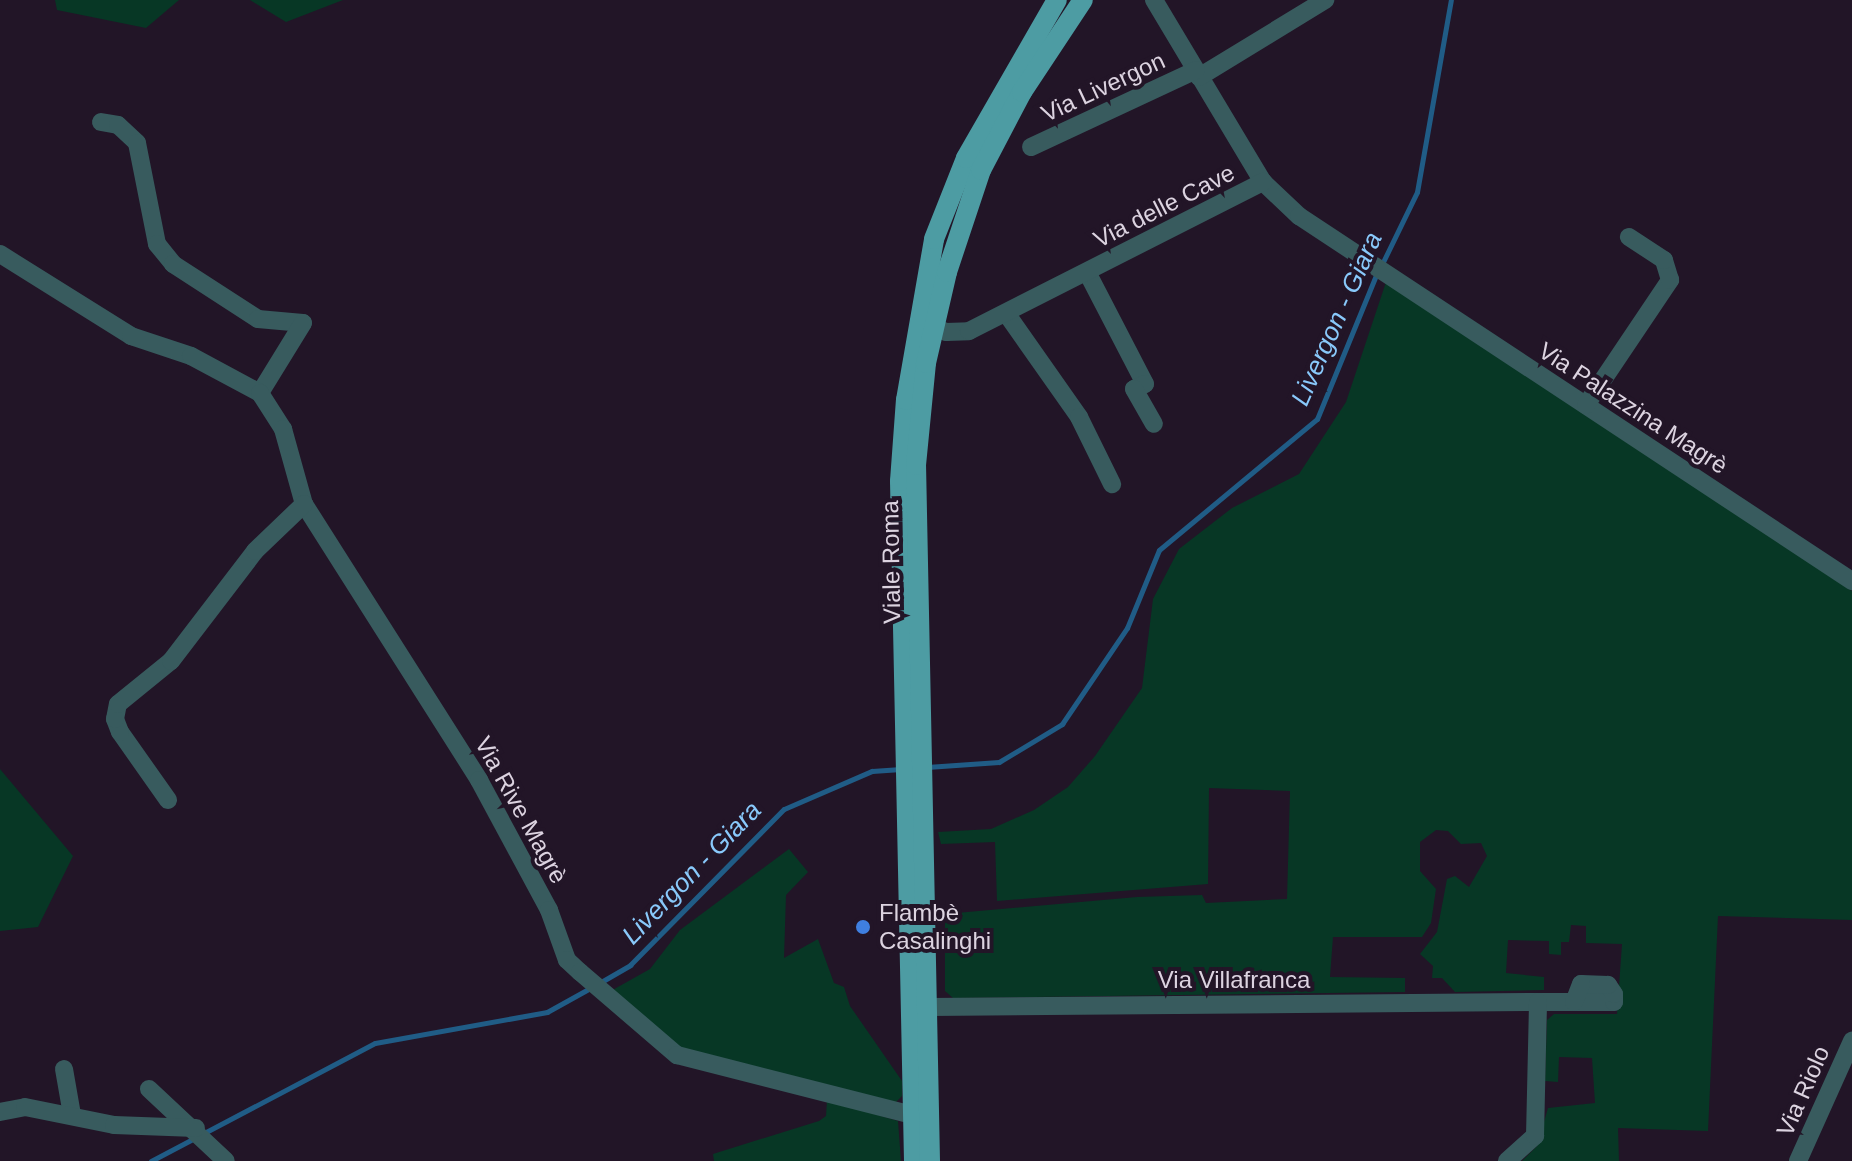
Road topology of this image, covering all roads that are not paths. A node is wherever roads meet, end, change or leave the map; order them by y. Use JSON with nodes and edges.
{"nodes":[{"id":1,"x":1057,"y":0,"type":"edge"},
{"id":2,"x":1083,"y":0,"type":"edge"},
{"id":3,"x":1154,"y":0,"type":"edge"},
{"id":4,"x":1325,"y":0,"type":"edge"},
{"id":5,"x":1198,"y":74,"type":"junction"},
{"id":6,"x":101,"y":122,"type":"dead end"},
{"id":7,"x":1031,"y":147,"type":"dead end"},
{"id":8,"x":1263,"y":182,"type":"junction"},
{"id":9,"x":1629,"y":237,"type":"dead end"},
{"id":10,"x":0,"y":254,"type":"edge"},
{"id":11,"x":1087,"y":272,"type":"junction"},
{"id":12,"x":1006,"y":313,"type":"junction"},
{"id":13,"x":934,"y":327,"type":"junction"},
{"id":14,"x":260,"y":393,"type":"junction"},
{"id":15,"x":1586,"y":405,"type":"junction"},
{"id":16,"x":1154,"y":424,"type":"dead end"},
{"id":17,"x":1112,"y":484,"type":"dead end"},
{"id":18,"x":304,"y":504,"type":"junction"},
{"id":19,"x":1852,"y":581,"type":"edge"},
{"id":20,"x":910,"y":643,"type":"junction"},
{"id":21,"x":168,"y":800,"type":"dead end"},
{"id":22,"x":1538,"y":1002,"type":"junction"},
{"id":23,"x":1574,"y":1002,"type":"dead end"},
{"id":24,"x":920,"y":1007,"type":"junction"},
{"id":25,"x":1852,"y":1041,"type":"edge"},
{"id":26,"x":64,"y":1069,"type":"dead end"},
{"id":27,"x":149,"y":1089,"type":"dead end"},
{"id":28,"x":0,"y":1112,"type":"edge"},
{"id":29,"x":72,"y":1115,"type":"junction"},
{"id":30,"x":921,"y":1115,"type":"junction"},
{"id":31,"x":196,"y":1128,"type":"junction"},
{"id":32,"x":225,"y":1159,"type":"edge"},
{"id":33,"x":914,"y":1161,"type":"edge"},
{"id":34,"x":930,"y":1161,"type":"edge"},
{"id":35,"x":1507,"y":1161,"type":"edge"},
{"id":36,"x":1798,"y":1161,"type":"edge"}],
"edges":[{"from":1,"to":20,"type":"main road","name":"Viale Roma"},
{"from":2,"to":13,"type":"main road","name":"Viale Roma"},
{"from":3,"to":5,"type":"street","name":"Via Palazzina Magrè"},
{"from":4,"to":5,"type":"street","name":"Via Livergon"},
{"from":5,"to":7,"type":"street","name":"Via Livergon"},
{"from":5,"to":8,"type":"street","name":"Via Palazzina Magrè"},
{"from":6,"to":14,"type":"street"},
{"from":8,"to":11,"type":"street","name":"Via delle Cave"},
{"from":8,"to":15,"type":"street","name":"Via Palazzina Magrè"},
{"from":9,"to":15,"type":"street"},
{"from":10,"to":14,"type":"street","name":"Via Rive Magrè"},
{"from":11,"to":12,"type":"street","name":"Via delle Cave"},
{"from":11,"to":16,"type":"street","name":"Via delle Cave"},
{"from":12,"to":13,"type":"street","name":"Via delle Cave"},
{"from":12,"to":17,"type":"street"},
{"from":13,"to":20,"type":"main road","name":"Viale Roma"},
{"from":14,"to":18,"type":"street","name":"Via Rive Magrè"},
{"from":15,"to":19,"type":"street","name":"Via Palazzina Magrè"},
{"from":18,"to":21,"type":"street"},
{"from":18,"to":30,"type":"street","name":"Via Rive Magrè"},
{"from":20,"to":24,"type":"main road","name":"Viale Roma"},
{"from":22,"to":23,"type":"street","name":"Via Villafranca"},
{"from":22,"to":24,"type":"street","name":"Via Villafranca"},
{"from":22,"to":35,"type":"street"},
{"from":24,"to":30,"type":"main road","name":"Viale Roma"},
{"from":25,"to":36,"type":"street","name":"Via Riolo"},
{"from":26,"to":29,"type":"street"},
{"from":27,"to":31,"type":"street"},
{"from":28,"to":29,"type":"street"},
{"from":29,"to":31,"type":"street"},
{"from":30,"to":33,"type":"main road","name":"Viale Roma"},
{"from":30,"to":34,"type":"main road","name":"Viale Roma"},
{"from":31,"to":32,"type":"street"}]}
